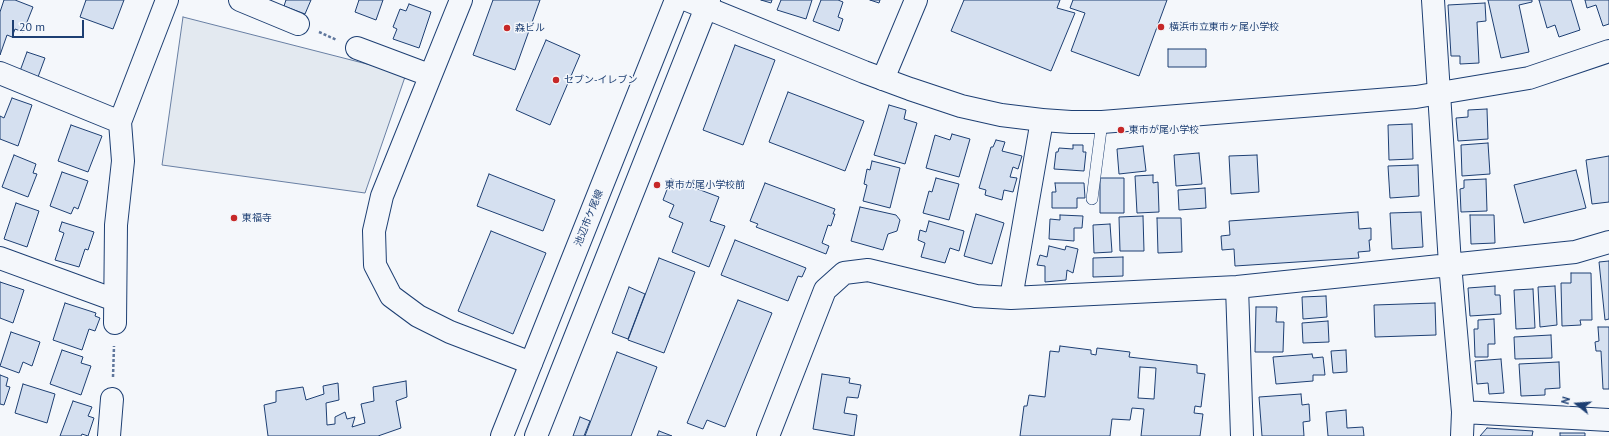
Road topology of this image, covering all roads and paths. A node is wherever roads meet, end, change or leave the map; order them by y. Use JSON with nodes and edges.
{"nodes":[{"id":1,"x":167,"y":0,"type":"edge"},
{"id":2,"x":240,"y":0,"type":"edge"},
{"id":3,"x":461,"y":0,"type":"edge"},
{"id":4,"x":676,"y":0,"type":"edge"},
{"id":5,"x":916,"y":0,"type":"edge"},
{"id":6,"x":1433,"y":0,"type":"edge"},
{"id":7,"x":701,"y":3,"type":"edge"},
{"id":8,"x":298,"y":24,"type":"joint"},
{"id":9,"x":357,"y":48,"type":"joint"},
{"id":10,"x":1609,"y":51,"type":"edge"},
{"id":11,"x":0,"y":74,"type":"edge"},
{"id":12,"x":429,"y":75,"type":"junction"},
{"id":13,"x":883,"y":79,"type":"junction"},
{"id":14,"x":1439,"y":94,"type":"junction"},
{"id":15,"x":1042,"y":120,"type":"junction"},
{"id":16,"x":120,"y":122,"type":"junction"},
{"id":17,"x":1102,"y":122,"type":"junction"},
{"id":18,"x":1092,"y":199,"type":"dead end"},
{"id":19,"x":1609,"y":242,"type":"edge"},
{"id":20,"x":0,"y":258,"type":"edge"},
{"id":21,"x":1450,"y":264,"type":"junction"},
{"id":22,"x":1237,"y":287,"type":"junction"},
{"id":23,"x":1011,"y":298,"type":"junction"},
{"id":24,"x":115,"y":300,"type":"junction"},
{"id":25,"x":115,"y":323,"type":"joint"},
{"id":26,"x":531,"y":363,"type":"junction"},
{"id":27,"x":112,"y":399,"type":"joint"},
{"id":28,"x":1463,"y":412,"type":"junction"},
{"id":29,"x":1609,"y":420,"type":"edge"},
{"id":30,"x":109,"y":436,"type":"edge"},
{"id":31,"x":502,"y":436,"type":"edge"},
{"id":32,"x":536,"y":436,"type":"edge"},
{"id":33,"x":768,"y":436,"type":"edge"},
{"id":34,"x":1242,"y":436,"type":"edge"},
{"id":35,"x":1462,"y":436,"type":"edge"}],
"edges":[{"from":1,"to":16,"type":"street"},
{"from":2,"to":8,"type":"street"},
{"from":3,"to":12,"type":"street"},
{"from":4,"to":26,"type":"street","name":"池辺市ケ尾線"},
{"from":5,"to":13,"type":"street"},
{"from":6,"to":14,"type":"street"},
{"from":7,"to":13,"type":"street"},
{"from":7,"to":32,"type":"street"},
{"from":8,"to":9,"type":"path"},
{"from":9,"to":12,"type":"street"},
{"from":10,"to":14,"type":"street"},
{"from":11,"to":16,"type":"street"},
{"from":12,"to":26,"type":"street"},
{"from":13,"to":15,"type":"street"},
{"from":14,"to":17,"type":"street"},
{"from":14,"to":21,"type":"street"},
{"from":15,"to":17,"type":"street"},
{"from":15,"to":23,"type":"street"},
{"from":16,"to":24,"type":"street"},
{"from":17,"to":18,"type":"lane"},
{"from":19,"to":21,"type":"street"},
{"from":20,"to":24,"type":"street"},
{"from":21,"to":22,"type":"street"},
{"from":21,"to":28,"type":"street"},
{"from":22,"to":23,"type":"street"},
{"from":22,"to":34,"type":"street"},
{"from":23,"to":33,"type":"street"},
{"from":24,"to":25,"type":"street"},
{"from":25,"to":27,"type":"path"},
{"from":26,"to":31,"type":"street","name":"池辺市ケ尾線"},
{"from":27,"to":30,"type":"street"},
{"from":28,"to":29,"type":"street"},
{"from":28,"to":35,"type":"street"}]}
